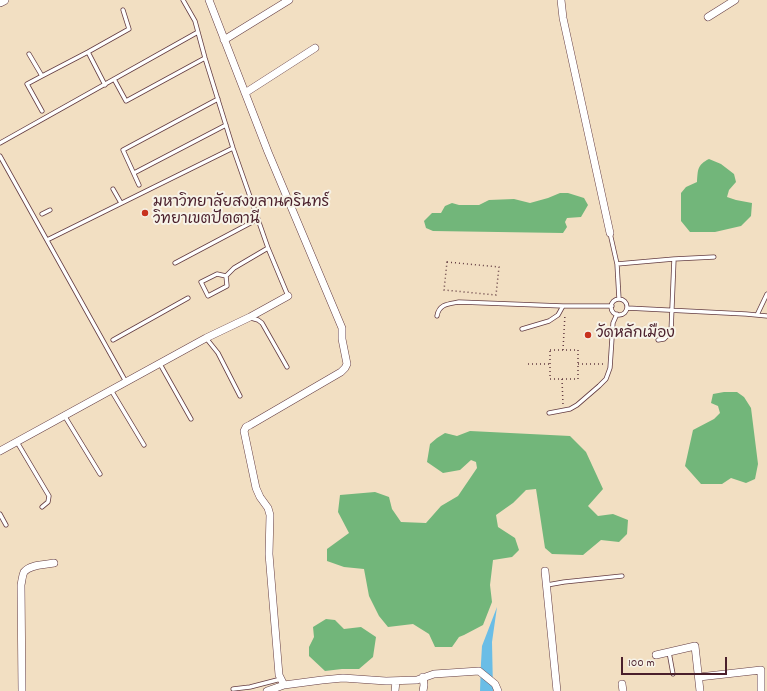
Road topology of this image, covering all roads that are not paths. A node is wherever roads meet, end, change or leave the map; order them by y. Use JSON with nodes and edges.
{"nodes":[{"id":1,"x":4,"y":0,"type":"edge"},
{"id":2,"x":183,"y":0,"type":"edge"},
{"id":3,"x":209,"y":0,"type":"edge"},
{"id":4,"x":289,"y":0,"type":"edge"},
{"id":5,"x":561,"y":0,"type":"edge"},
{"id":6,"x":0,"y":2,"type":"edge"},
{"id":7,"x":737,"y":2,"type":"edge"},
{"id":8,"x":123,"y":10,"type":"dead end"},
{"id":9,"x":708,"y":17,"type":"dead end"},
{"id":10,"x":198,"y":32,"type":"junction"},
{"id":11,"x":224,"y":40,"type":"junction"},
{"id":12,"x":316,"y":48,"type":"dead end"},
{"id":13,"x":88,"y":52,"type":"junction"},
{"id":14,"x":29,"y":54,"type":"dead end"},
{"id":15,"x":205,"y":58,"type":"junction"},
{"id":16,"x":42,"y":76,"type":"junction"},
{"id":17,"x":114,"y":79,"type":"junction"},
{"id":18,"x":105,"y":84,"type":"junction"},
{"id":19,"x":245,"y":93,"type":"junction"},
{"id":20,"x":218,"y":99,"type":"junction"},
{"id":21,"x":42,"y":111,"type":"dead end"},
{"id":22,"x":226,"y":125,"type":"junction"},
{"id":23,"x":0,"y":144,"type":"edge"},
{"id":24,"x":233,"y":148,"type":"junction"},
{"id":25,"x":0,"y":156,"type":"edge"},
{"id":26,"x":134,"y":173,"type":"junction"},
{"id":27,"x":139,"y":185,"type":"dead end"},
{"id":28,"x":113,"y":189,"type":"dead end"},
{"id":29,"x":121,"y":203,"type":"junction"},
{"id":30,"x":50,"y":210,"type":"dead end"},
{"id":31,"x":42,"y":214,"type":"dead end"},
{"id":32,"x":258,"y":219,"type":"junction"},
{"id":33,"x":610,"y":233,"type":"joint"},
{"id":34,"x":47,"y":240,"type":"junction"},
{"id":35,"x":268,"y":248,"type":"junction"},
{"id":36,"x":714,"y":257,"type":"dead end"},
{"id":37,"x":674,"y":259,"type":"junction"},
{"id":38,"x":175,"y":262,"type":"dead end"},
{"id":39,"x":617,"y":264,"type":"junction"},
{"id":40,"x":226,"y":276,"type":"junction"},
{"id":41,"x":767,"y":294,"type":"edge"},
{"id":42,"x":288,"y":296,"type":"joint"},
{"id":43,"x":188,"y":298,"type":"dead end"},
{"id":44,"x":619,"y":299,"type":"junction"},
{"id":45,"x":564,"y":306,"type":"junction"},
{"id":46,"x":612,"y":306,"type":"junction"},
{"id":47,"x":627,"y":308,"type":"junction"},
{"id":48,"x":672,"y":310,"type":"junction"},
{"id":49,"x":617,"y":314,"type":"junction"},
{"id":50,"x":757,"y":315,"type":"junction"},
{"id":51,"x":437,"y":316,"type":"dead end"},
{"id":52,"x":767,"y":316,"type":"edge"},
{"id":53,"x":250,"y":317,"type":"junction"},
{"id":54,"x":522,"y":328,"type":"dead end"},
{"id":55,"x":206,"y":338,"type":"junction"},
{"id":56,"x":658,"y":340,"type":"dead end"},
{"id":57,"x":106,"y":344,"type":"junction"},
{"id":58,"x":160,"y":364,"type":"junction"},
{"id":59,"x":287,"y":367,"type":"dead end"},
{"id":60,"x":126,"y":382,"type":"junction"},
{"id":61,"x":111,"y":390,"type":"junction"},
{"id":62,"x":240,"y":396,"type":"dead end"},
{"id":63,"x":549,"y":413,"type":"dead end"},
{"id":64,"x":64,"y":415,"type":"junction"},
{"id":65,"x":190,"y":419,"type":"dead end"},
{"id":66,"x":17,"y":442,"type":"junction"},
{"id":67,"x":144,"y":446,"type":"dead end"},
{"id":68,"x":0,"y":451,"type":"edge"},
{"id":69,"x":100,"y":474,"type":"dead end"},
{"id":70,"x":42,"y":506,"type":"dead end"},
{"id":71,"x":0,"y":514,"type":"edge"},
{"id":72,"x":6,"y":525,"type":"dead end"},
{"id":73,"x":54,"y":563,"type":"dead end"},
{"id":74,"x":545,"y":571,"type":"dead end"},
{"id":75,"x":622,"y":576,"type":"dead end"},
{"id":76,"x":547,"y":585,"type":"junction"},
{"id":77,"x":669,"y":652,"type":"junction"},
{"id":78,"x":656,"y":655,"type":"dead end"},
{"id":79,"x":672,"y":674,"type":"dead end"},
{"id":80,"x":423,"y":677,"type":"junction"},
{"id":81,"x":699,"y":677,"type":"junction"},
{"id":82,"x":396,"y":681,"type":"junction"},
{"id":83,"x":282,"y":682,"type":"junction"},
{"id":84,"x":496,"y":687,"type":"edge"},
{"id":85,"x":233,"y":689,"type":"dead end"},
{"id":86,"x":22,"y":691,"type":"edge"},
{"id":87,"x":266,"y":691,"type":"edge"},
{"id":88,"x":395,"y":691,"type":"edge"},
{"id":89,"x":423,"y":691,"type":"edge"},
{"id":90,"x":557,"y":691,"type":"edge"},
{"id":91,"x":700,"y":691,"type":"edge"},
{"id":92,"x":761,"y":691,"type":"edge"}],
"edges":[{"from":1,"to":6,"type":"main road"},
{"from":2,"to":10,"type":"lane"},
{"from":3,"to":11,"type":"street"},
{"from":4,"to":11,"type":"street"},
{"from":5,"to":33,"type":"street"},
{"from":7,"to":9,"type":"street"},
{"from":8,"to":13,"type":"lane"},
{"from":10,"to":15,"type":"lane"},
{"from":10,"to":17,"type":"lane"},
{"from":11,"to":19,"type":"street"},
{"from":12,"to":19,"type":"street"},
{"from":13,"to":16,"type":"lane"},
{"from":13,"to":18,"type":"lane"},
{"from":14,"to":16,"type":"lane"},
{"from":15,"to":17,"type":"lane"},
{"from":15,"to":20,"type":"lane"},
{"from":16,"to":21,"type":"lane"},
{"from":17,"to":18,"type":"lane"},
{"from":18,"to":23,"type":"lane"},
{"from":19,"to":83,"type":"street"},
{"from":20,"to":22,"type":"lane"},
{"from":20,"to":26,"type":"lane"},
{"from":22,"to":24,"type":"lane"},
{"from":22,"to":26,"type":"lane"},
{"from":24,"to":29,"type":"lane"},
{"from":24,"to":32,"type":"lane"},
{"from":25,"to":34,"type":"lane"},
{"from":26,"to":27,"type":"lane"},
{"from":28,"to":29,"type":"lane"},
{"from":29,"to":34,"type":"lane"},
{"from":30,"to":31,"type":"lane"},
{"from":32,"to":35,"type":"lane"},
{"from":32,"to":38,"type":"lane"},
{"from":33,"to":39,"type":"lane"},
{"from":34,"to":57,"type":"lane"},
{"from":35,"to":40,"type":"lane"},
{"from":35,"to":42,"type":"lane"},
{"from":36,"to":37,"type":"lane"},
{"from":37,"to":39,"type":"lane"},
{"from":37,"to":48,"type":"lane"},
{"from":39,"to":44,"type":"lane"},
{"from":40,"to":40,"type":"lane"},
{"from":41,"to":50,"type":"lane"},
{"from":42,"to":53,"type":"street"},
{"from":43,"to":57,"type":"lane"},
{"from":44,"to":46,"type":"lane"},
{"from":44,"to":47,"type":"lane"},
{"from":45,"to":46,"type":"lane"},
{"from":45,"to":51,"type":"lane"},
{"from":45,"to":54,"type":"lane"},
{"from":46,"to":49,"type":"lane"},
{"from":47,"to":48,"type":"lane"},
{"from":47,"to":49,"type":"lane"},
{"from":48,"to":50,"type":"lane"},
{"from":48,"to":56,"type":"lane"},
{"from":49,"to":63,"type":"lane"},
{"from":50,"to":52,"type":"lane"},
{"from":53,"to":55,"type":"street"},
{"from":53,"to":59,"type":"lane"},
{"from":55,"to":58,"type":"street"},
{"from":55,"to":62,"type":"lane"},
{"from":57,"to":60,"type":"lane"},
{"from":58,"to":60,"type":"street"},
{"from":58,"to":65,"type":"lane"},
{"from":60,"to":61,"type":"street"},
{"from":61,"to":64,"type":"street"},
{"from":61,"to":67,"type":"lane"},
{"from":64,"to":66,"type":"street"},
{"from":64,"to":69,"type":"lane"},
{"from":66,"to":68,"type":"street"},
{"from":66,"to":70,"type":"lane"},
{"from":71,"to":72,"type":"lane"},
{"from":73,"to":86,"type":"street"},
{"from":74,"to":76,"type":"street"},
{"from":75,"to":76,"type":"lane"},
{"from":76,"to":90,"type":"street"},
{"from":77,"to":78,"type":"street"},
{"from":77,"to":79,"type":"lane"},
{"from":77,"to":81,"type":"street"},
{"from":80,"to":82,"type":"street"},
{"from":80,"to":84,"type":"street"},
{"from":80,"to":89,"type":"street"},
{"from":81,"to":91,"type":"street"},
{"from":81,"to":92,"type":"street"},
{"from":82,"to":83,"type":"street"},
{"from":82,"to":88,"type":"street"},
{"from":83,"to":85,"type":"lane"},
{"from":83,"to":87,"type":"street"}]}
